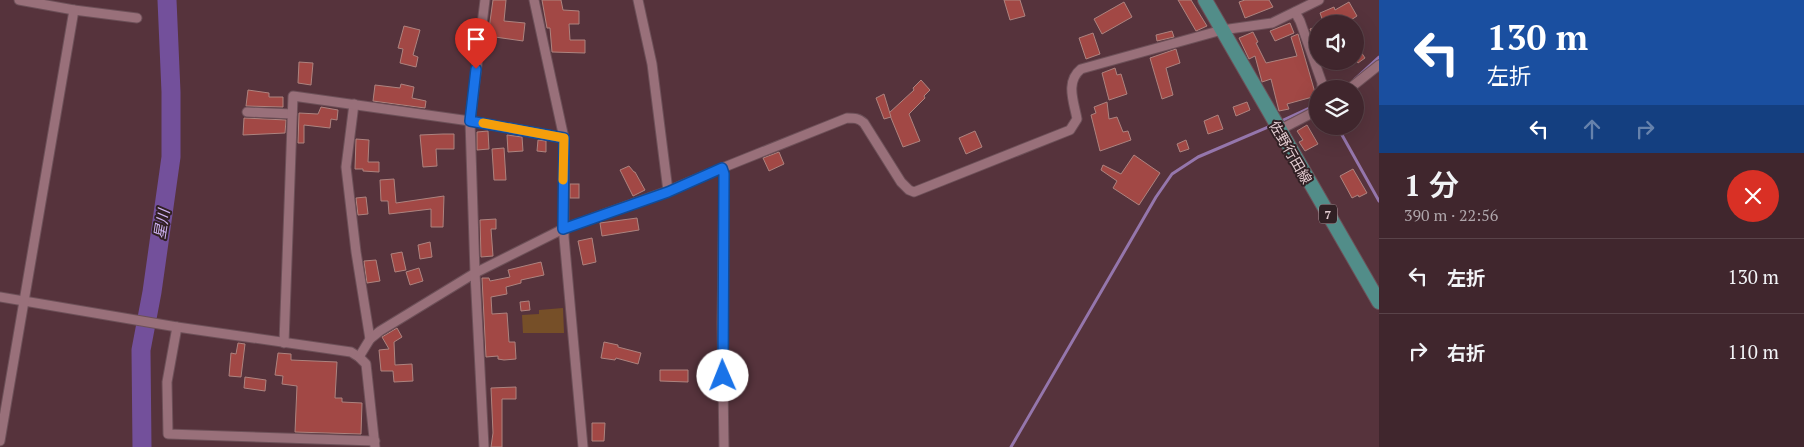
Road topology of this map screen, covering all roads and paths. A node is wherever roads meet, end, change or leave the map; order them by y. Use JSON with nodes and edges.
{"nodes":[{"id":1,"x":19,"y":0,"type":"edge"},
{"id":2,"x":485,"y":0,"type":"edge"},
{"id":3,"x":534,"y":0,"type":"edge"},
{"id":4,"x":638,"y":0,"type":"edge"},
{"id":5,"x":1204,"y":0,"type":"edge"},
{"id":6,"x":1318,"y":0,"type":"edge"},
{"id":7,"x":58,"y":4,"type":"edge"},
{"id":8,"x":74,"y":10,"type":"junction"},
{"id":9,"x":1295,"y":12,"type":"junction"},
{"id":10,"x":137,"y":18,"type":"dead end"},
{"id":11,"x":1222,"y":30,"type":"junction"},
{"id":12,"x":1379,"y":65,"type":"edge"},
{"id":13,"x":1321,"y":80,"type":"edge"},
{"id":14,"x":1361,"y":80,"type":"edge"},
{"id":15,"x":354,"y":104,"type":"junction"},
{"id":16,"x":247,"y":112,"type":"dead end"},
{"id":17,"x":292,"y":114,"type":"junction"},
{"id":18,"x":1309,"y":115,"type":"edge"},
{"id":19,"x":470,"y":121,"type":"junction"},
{"id":20,"x":1276,"y":126,"type":"junction"},
{"id":21,"x":564,"y":138,"type":"junction"},
{"id":22,"x":722,"y":168,"type":"junction"},
{"id":23,"x":668,"y":192,"type":"junction"},
{"id":24,"x":563,"y":229,"type":"junction"},
{"id":25,"x":475,"y":273,"type":"junction"},
{"id":26,"x":0,"y":297,"type":"edge"},
{"id":27,"x":24,"y":301,"type":"junction"},
{"id":28,"x":1379,"y":302,"type":"edge"},
{"id":29,"x":177,"y":327,"type":"junction"},
{"id":30,"x":370,"y":339,"type":"junction"},
{"id":31,"x":284,"y":343,"type":"junction"},
{"id":32,"x":359,"y":357,"type":"junction"},
{"id":33,"x":0,"y":441,"type":"edge"},
{"id":34,"x":375,"y":444,"type":"edge"},
{"id":35,"x":484,"y":447,"type":"edge"},
{"id":36,"x":583,"y":447,"type":"edge"},
{"id":37,"x":724,"y":447,"type":"edge"}],
"edges":[{"from":1,"to":7,"type":"street"},
{"from":2,"to":19,"type":"street"},
{"from":3,"to":21,"type":"street"},
{"from":4,"to":23,"type":"street"},
{"from":5,"to":11,"type":"main road","name":"佐野行田線","number":"7"},
{"from":6,"to":9,"type":"street"},
{"from":7,"to":8,"type":"street"},
{"from":8,"to":10,"type":"street"},
{"from":8,"to":27,"type":"street"},
{"from":9,"to":11,"type":"street"},
{"from":9,"to":13,"type":"street"},
{"from":11,"to":20,"type":"main road","name":"佐野行田線","number":"7"},
{"from":11,"to":22,"type":"street"},
{"from":12,"to":14,"type":"street"},
{"from":15,"to":17,"type":"street"},
{"from":15,"to":19,"type":"street"},
{"from":15,"to":30,"type":"street"},
{"from":16,"to":17,"type":"street"},
{"from":17,"to":31,"type":"street"},
{"from":18,"to":20,"type":"street"},
{"from":19,"to":21,"type":"street"},
{"from":19,"to":25,"type":"street"},
{"from":20,"to":28,"type":"main road","name":"佐野行田線","number":"7"},
{"from":21,"to":24,"type":"street"},
{"from":22,"to":23,"type":"street"},
{"from":22,"to":37,"type":"street"},
{"from":23,"to":24,"type":"street"},
{"from":24,"to":25,"type":"street"},
{"from":24,"to":36,"type":"street"},
{"from":25,"to":30,"type":"street"},
{"from":25,"to":35,"type":"street"},
{"from":26,"to":27,"type":"street"},
{"from":27,"to":29,"type":"street"},
{"from":27,"to":33,"type":"street"},
{"from":29,"to":31,"type":"street"},
{"from":29,"to":34,"type":"street"},
{"from":30,"to":32,"type":"street"},
{"from":31,"to":32,"type":"street"},
{"from":32,"to":34,"type":"street"}]}
